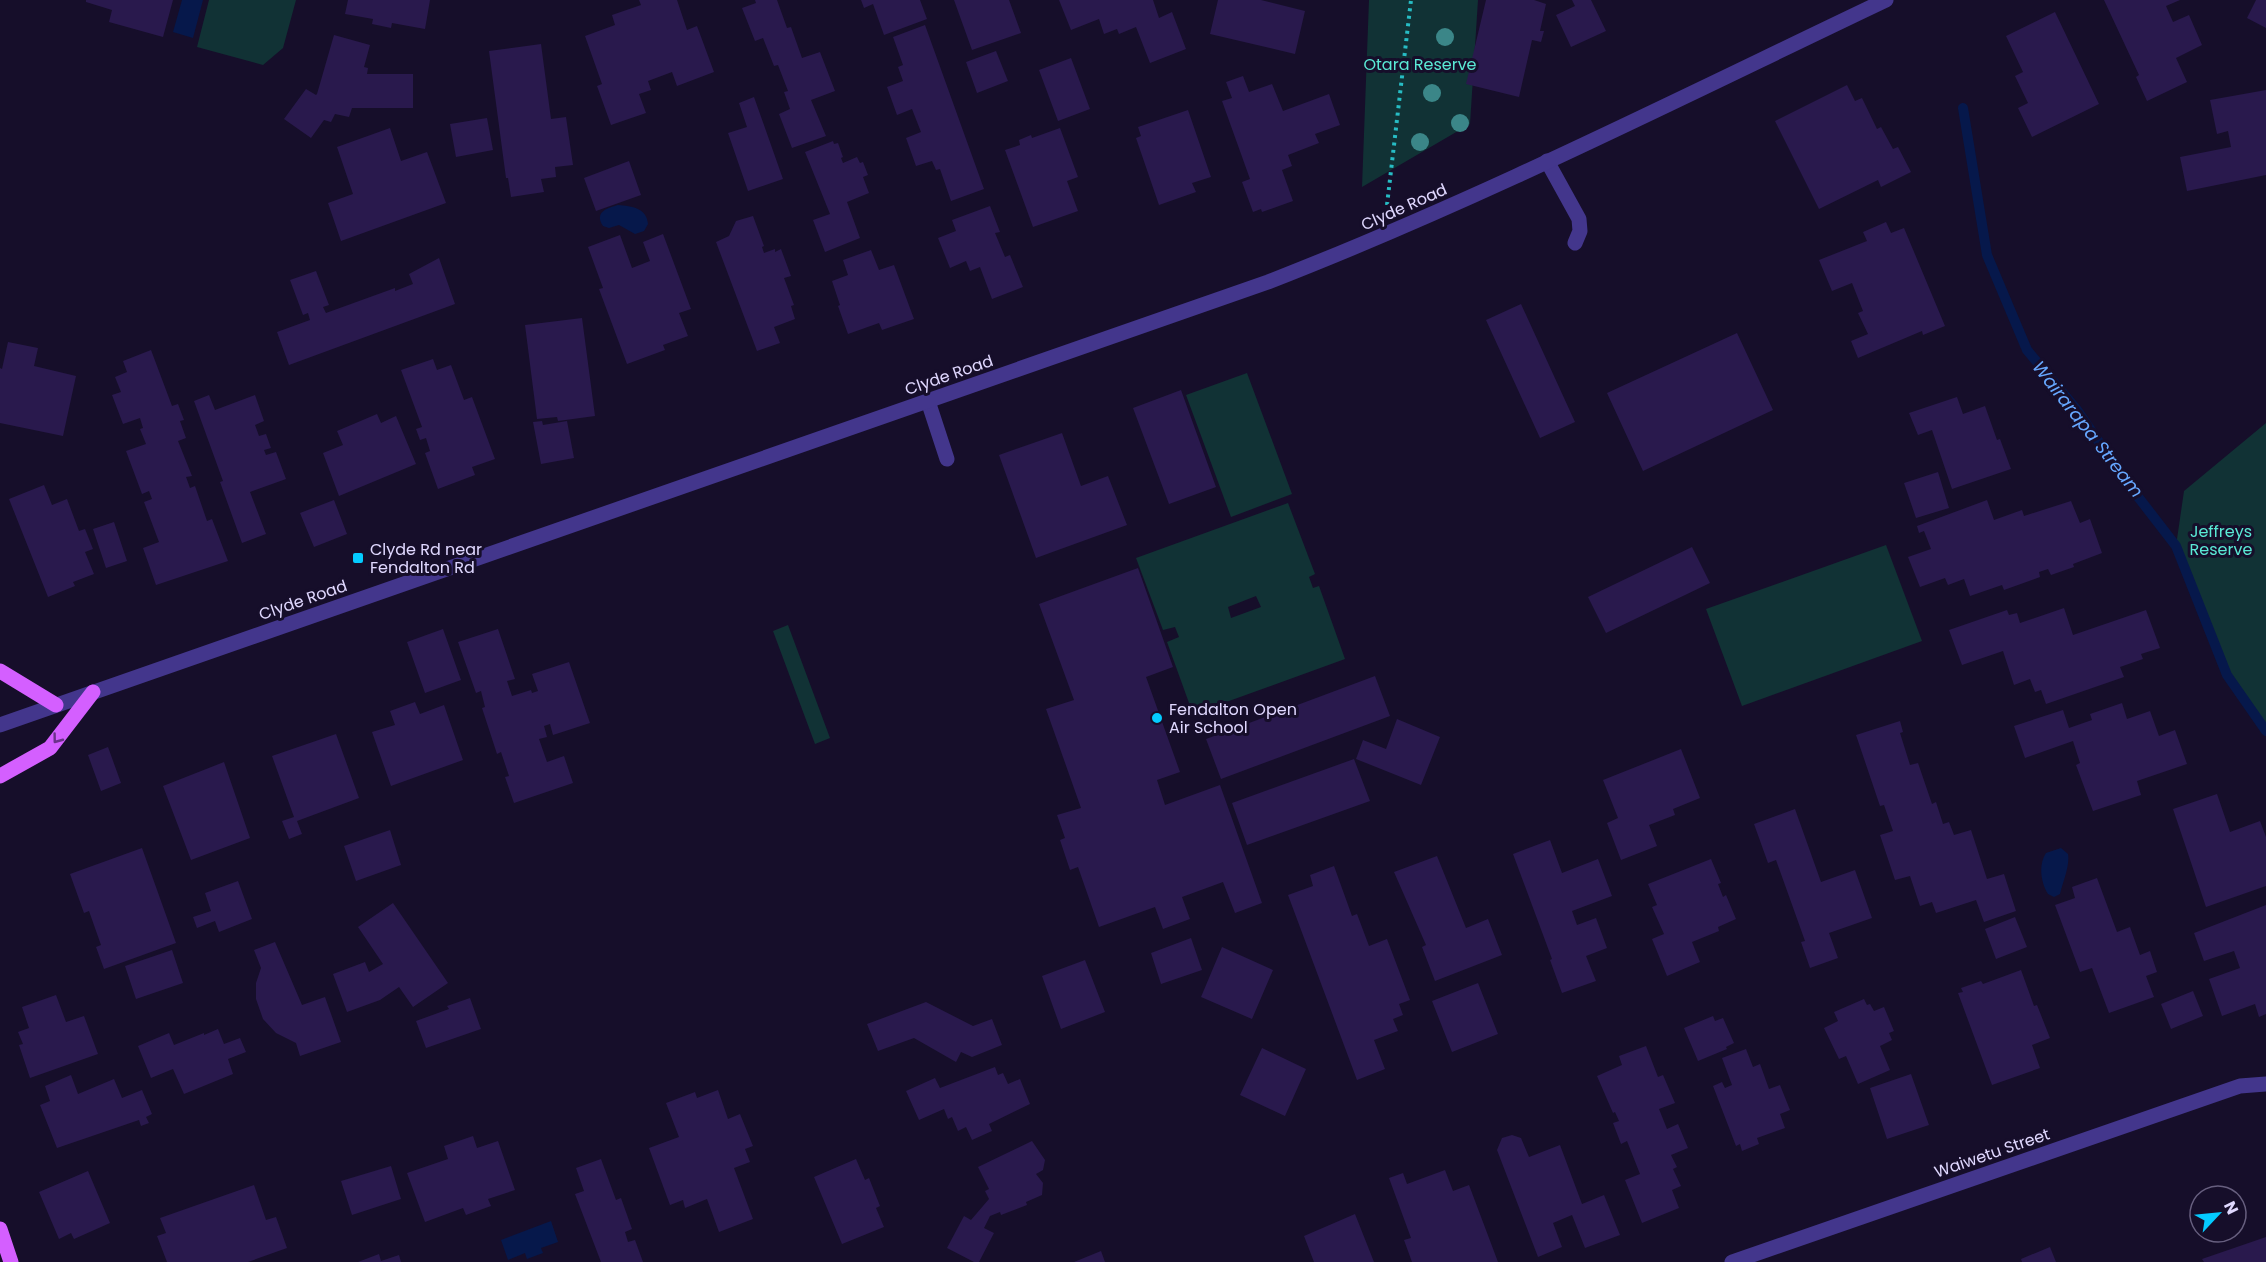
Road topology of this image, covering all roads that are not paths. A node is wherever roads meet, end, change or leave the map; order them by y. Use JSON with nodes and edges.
{"nodes":[{"id":1,"x":1886,"y":0,"type":"edge"},
{"id":2,"x":1547,"y":162,"type":"junction"},
{"id":3,"x":1575,"y":243,"type":"dead end"},
{"id":4,"x":927,"y":401,"type":"junction"},
{"id":5,"x":947,"y":459,"type":"dead end"},
{"id":6,"x":0,"y":671,"type":"edge"},
{"id":7,"x":93,"y":692,"type":"junction"},
{"id":8,"x":56,"y":705,"type":"junction"},
{"id":9,"x":0,"y":725,"type":"edge"},
{"id":10,"x":0,"y":776,"type":"edge"},
{"id":11,"x":2266,"y":1084,"type":"edge"},
{"id":12,"x":0,"y":1229,"type":"edge"},
{"id":13,"x":11,"y":1262,"type":"edge"},
{"id":14,"x":1732,"y":1262,"type":"edge"}],
"edges":[{"from":1,"to":2,"type":"street","name":"Clyde Road"},
{"from":2,"to":3,"type":"street"},
{"from":2,"to":4,"type":"street","name":"Clyde Road"},
{"from":4,"to":5,"type":"street"},
{"from":4,"to":7,"type":"street","name":"Clyde Road"},
{"from":6,"to":8,"type":"main road"},
{"from":7,"to":8,"type":"street","name":"Clyde Road"},
{"from":7,"to":10,"type":"main road","one_way":true},
{"from":8,"to":9,"type":"street","name":"Clyde Road"},
{"from":11,"to":14,"type":"street","name":"Waiwetu Street"},
{"from":12,"to":13,"type":"main road"}]}
